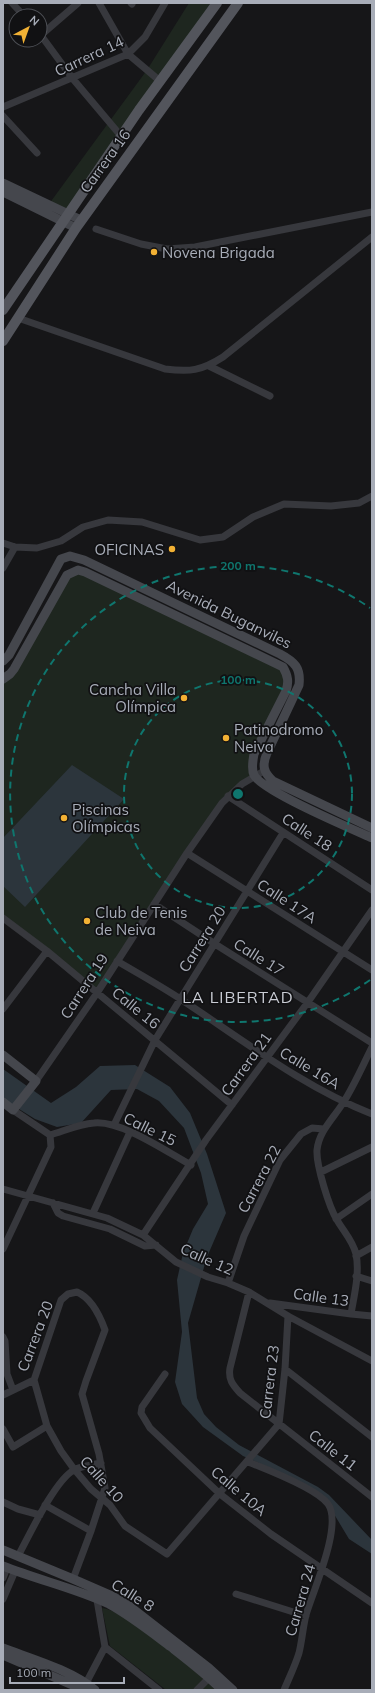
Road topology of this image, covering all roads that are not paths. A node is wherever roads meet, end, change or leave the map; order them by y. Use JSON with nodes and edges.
{"nodes":[{"id":1,"x":78,"y":3,"type":"edge"},
{"id":2,"x":99,"y":3,"type":"edge"},
{"id":3,"x":165,"y":3,"type":"edge"},
{"id":4,"x":217,"y":3,"type":"edge"},
{"id":5,"x":238,"y":3,"type":"edge"},
{"id":6,"x":48,"y":28,"type":"edge"},
{"id":7,"x":48,"y":46,"type":"edge"},
{"id":8,"x":128,"y":54,"type":"junction"},
{"id":9,"x":73,"y":79,"type":"junction"},
{"id":10,"x":160,"y":81,"type":"junction"},
{"id":11,"x":3,"y":107,"type":"edge"},
{"id":12,"x":3,"y":116,"type":"edge"},
{"id":13,"x":121,"y":136,"type":"junction"},
{"id":14,"x":37,"y":153,"type":"dead end"},
{"id":15,"x":3,"y":183,"type":"edge"},
{"id":16,"x":3,"y":192,"type":"edge"},
{"id":17,"x":372,"y":212,"type":"edge"},
{"id":18,"x":66,"y":217,"type":"junction"},
{"id":19,"x":78,"y":224,"type":"junction"},
{"id":20,"x":96,"y":229,"type":"dead end"},
{"id":21,"x":372,"y":238,"type":"edge"},
{"id":22,"x":5,"y":304,"type":"edge"},
{"id":23,"x":18,"y":318,"type":"junction"},
{"id":24,"x":3,"y":341,"type":"edge"},
{"id":25,"x":209,"y":366,"type":"junction"},
{"id":26,"x":270,"y":396,"type":"dead end"},
{"id":27,"x":372,"y":496,"type":"edge"},
{"id":28,"x":3,"y":543,"type":"edge"},
{"id":29,"x":15,"y":547,"type":"junction"},
{"id":30,"x":3,"y":568,"type":"edge"},
{"id":31,"x":3,"y":661,"type":"edge"},
{"id":32,"x":3,"y":679,"type":"edge"},
{"id":33,"x":264,"y":771,"type":"junction"},
{"id":34,"x":254,"y":775,"type":"junction"},
{"id":35,"x":228,"y":796,"type":"junction"},
{"id":36,"x":372,"y":828,"type":"edge"},
{"id":37,"x":283,"y":833,"type":"junction"},
{"id":38,"x":372,"y":838,"type":"edge"},
{"id":39,"x":187,"y":853,"type":"junction"},
{"id":40,"x":372,"y":890,"type":"edge"},
{"id":41,"x":247,"y":891,"type":"junction"},
{"id":42,"x":154,"y":904,"type":"junction"},
{"id":43,"x":372,"y":910,"type":"edge"},
{"id":44,"x":3,"y":918,"type":"edge"},
{"id":45,"x":215,"y":944,"type":"junction"},
{"id":46,"x":47,"y":951,"type":"junction"},
{"id":47,"x":342,"y":952,"type":"junction"},
{"id":48,"x":117,"y":961,"type":"junction"},
{"id":49,"x":372,"y":970,"type":"edge"},
{"id":50,"x":98,"y":993,"type":"junction"},
{"id":51,"x":180,"y":998,"type":"junction"},
{"id":52,"x":308,"y":1002,"type":"junction"},
{"id":53,"x":3,"y":1009,"type":"edge"},
{"id":54,"x":155,"y":1040,"type":"junction"},
{"id":55,"x":372,"y":1043,"type":"edge"},
{"id":56,"x":372,"y":1046,"type":"edge"},
{"id":57,"x":3,"y":1055,"type":"edge"},
{"id":58,"x":268,"y":1057,"type":"junction"},
{"id":59,"x":370,"y":1058,"type":"edge"},
{"id":60,"x":34,"y":1084,"type":"junction"},
{"id":61,"x":343,"y":1103,"type":"junction"},
{"id":62,"x":232,"y":1105,"type":"junction"},
{"id":63,"x":8,"y":1106,"type":"edge"},
{"id":64,"x":372,"y":1114,"type":"edge"},
{"id":65,"x":114,"y":1125,"type":"junction"},
{"id":66,"x":324,"y":1129,"type":"junction"},
{"id":67,"x":130,"y":1132,"type":"junction"},
{"id":68,"x":50,"y":1135,"type":"junction"},
{"id":69,"x":372,"y":1147,"type":"edge"},
{"id":70,"x":192,"y":1162,"type":"junction"},
{"id":71,"x":321,"y":1172,"type":"junction"},
{"id":72,"x":3,"y":1189,"type":"edge"},
{"id":73,"x":372,"y":1194,"type":"edge"},
{"id":74,"x":27,"y":1197,"type":"junction"},
{"id":75,"x":53,"y":1203,"type":"junction"},
{"id":76,"x":93,"y":1213,"type":"junction"},
{"id":77,"x":336,"y":1219,"type":"junction"},
{"id":78,"x":143,"y":1235,"type":"junction"},
{"id":79,"x":156,"y":1245,"type":"junction"},
{"id":80,"x":372,"y":1247,"type":"edge"},
{"id":81,"x":3,"y":1249,"type":"edge"},
{"id":82,"x":356,"y":1256,"type":"junction"},
{"id":83,"x":356,"y":1276,"type":"junction"},
{"id":84,"x":372,"y":1280,"type":"edge"},
{"id":85,"x":228,"y":1283,"type":"junction"},
{"id":86,"x":249,"y":1292,"type":"junction"},
{"id":87,"x":267,"y":1303,"type":"junction"},
{"id":88,"x":351,"y":1314,"type":"junction"},
{"id":89,"x":288,"y":1316,"type":"junction"},
{"id":90,"x":372,"y":1316,"type":"edge"},
{"id":91,"x":3,"y":1337,"type":"edge"},
{"id":92,"x":372,"y":1361,"type":"edge"},
{"id":93,"x":285,"y":1370,"type":"junction"},
{"id":94,"x":166,"y":1374,"type":"dead end"},
{"id":95,"x":34,"y":1380,"type":"junction"},
{"id":96,"x":13,"y":1390,"type":"junction"},
{"id":97,"x":3,"y":1395,"type":"edge"},
{"id":98,"x":279,"y":1424,"type":"junction"},
{"id":99,"x":47,"y":1426,"type":"junction"},
{"id":100,"x":3,"y":1429,"type":"edge"},
{"id":101,"x":372,"y":1437,"type":"edge"},
{"id":102,"x":248,"y":1461,"type":"junction"},
{"id":103,"x":101,"y":1463,"type":"junction"},
{"id":104,"x":74,"y":1470,"type":"junction"},
{"id":105,"x":220,"y":1494,"type":"junction"},
{"id":106,"x":372,"y":1496,"type":"edge"},
{"id":107,"x":102,"y":1498,"type":"junction"},
{"id":108,"x":3,"y":1502,"type":"edge"},
{"id":109,"x":45,"y":1506,"type":"junction"},
{"id":110,"x":40,"y":1515,"type":"junction"},
{"id":111,"x":91,"y":1531,"type":"junction"},
{"id":112,"x":3,"y":1550,"type":"edge"},
{"id":113,"x":167,"y":1554,"type":"joint"},
{"id":114,"x":18,"y":1556,"type":"junction"},
{"id":115,"x":8,"y":1568,"type":"edge"},
{"id":116,"x":321,"y":1569,"type":"junction"},
{"id":117,"x":3,"y":1578,"type":"edge"},
{"id":118,"x":73,"y":1579,"type":"junction"},
{"id":119,"x":236,"y":1594,"type":"dead end"},
{"id":120,"x":3,"y":1599,"type":"edge"},
{"id":121,"x":97,"y":1600,"type":"junction"},
{"id":122,"x":372,"y":1603,"type":"edge"},
{"id":123,"x":306,"y":1616,"type":"junction"},
{"id":124,"x":105,"y":1647,"type":"junction"},
{"id":125,"x":3,"y":1648,"type":"edge"},
{"id":126,"x":3,"y":1656,"type":"edge"},
{"id":127,"x":210,"y":1677,"type":"junction"},
{"id":128,"x":84,"y":1688,"type":"edge"},
{"id":129,"x":95,"y":1690,"type":"edge"},
{"id":130,"x":160,"y":1690,"type":"edge"},
{"id":131,"x":197,"y":1690,"type":"edge"},
{"id":132,"x":222,"y":1690,"type":"edge"},
{"id":133,"x":233,"y":1690,"type":"edge"},
{"id":134,"x":284,"y":1690,"type":"edge"}],
"edges":[{"from":1,"to":6,"type":"street"},
{"from":2,"to":8,"type":"street"},
{"from":3,"to":8,"type":"street","name":"Carrera 14"},
{"from":4,"to":10,"type":"main road","name":"Carrera 16"},
{"from":5,"to":19,"type":"main road","name":"Carrera 16"},
{"from":7,"to":9,"type":"street"},
{"from":8,"to":9,"type":"street","name":"Carrera 14"},
{"from":8,"to":10,"type":"street"},
{"from":9,"to":11,"type":"street","name":"Carrera 14"},
{"from":9,"to":13,"type":"street"},
{"from":10,"to":13,"type":"main road","name":"Carrera 16"},
{"from":12,"to":14,"type":"street"},
{"from":13,"to":18,"type":"main road","name":"Carrera 16"},
{"from":15,"to":18,"type":"main road"},
{"from":16,"to":18,"type":"main road"},
{"from":17,"to":20,"type":"street"},
{"from":18,"to":19,"type":"main road"},
{"from":18,"to":22,"type":"main road","name":"Carrera 16"},
{"from":19,"to":23,"type":"main road","name":"Carrera 16"},
{"from":21,"to":25,"type":"street"},
{"from":23,"to":24,"type":"main road","name":"Carrera 16"},
{"from":23,"to":25,"type":"street"},
{"from":25,"to":26,"type":"street"},
{"from":27,"to":29,"type":"street"},
{"from":28,"to":29,"type":"street"},
{"from":29,"to":30,"type":"street"},
{"from":31,"to":33,"type":"main road","name":"Avenida Buganviles"},
{"from":32,"to":34,"type":"main road","name":"Avenida Buganviles"},
{"from":33,"to":34,"type":"street","name":"Carrera 19"},
{"from":33,"to":36,"type":"main road"},
{"from":34,"to":35,"type":"street","name":"Carrera 19"},
{"from":34,"to":38,"type":"main road"},
{"from":35,"to":37,"type":"street","name":"Calle 18"},
{"from":35,"to":39,"type":"street","name":"Carrera 19"},
{"from":37,"to":40,"type":"street","name":"Calle 18"},
{"from":37,"to":41,"type":"street","name":"Carrera 20"},
{"from":39,"to":41,"type":"street","name":"Calle 17A"},
{"from":39,"to":42,"type":"street","name":"Carrera 19"},
{"from":41,"to":45,"type":"street","name":"Carrera 20"},
{"from":41,"to":47,"type":"street","name":"Calle 17A"},
{"from":42,"to":45,"type":"street","name":"Calle 17"},
{"from":42,"to":48,"type":"street","name":"Carrera 19"},
{"from":43,"to":47,"type":"street","name":"Carrera 21"},
{"from":44,"to":46,"type":"street","name":"Calle 16"},
{"from":45,"to":51,"type":"street","name":"Carrera 20"},
{"from":45,"to":52,"type":"street","name":"Calle 17"},
{"from":46,"to":50,"type":"street","name":"Calle 16"},
{"from":46,"to":53,"type":"street"},
{"from":47,"to":49,"type":"street","name":"Calle 17A"},
{"from":47,"to":52,"type":"street","name":"Carrera 21"},
{"from":48,"to":50,"type":"street","name":"Carrera 19"},
{"from":48,"to":51,"type":"street","name":"Calle 16A"},
{"from":50,"to":54,"type":"street","name":"Calle 16"},
{"from":50,"to":60,"type":"street","name":"Carrera 19"},
{"from":51,"to":54,"type":"street","name":"Carrera 20"},
{"from":51,"to":58,"type":"street","name":"Calle 16A"},
{"from":52,"to":55,"type":"street","name":"Calle 17"},
{"from":52,"to":58,"type":"street","name":"Carrera 21"},
{"from":54,"to":62,"type":"street","name":"Calle 16"},
{"from":54,"to":65,"type":"street","name":"Carrera 20"},
{"from":56,"to":59,"type":"street"},
{"from":57,"to":60,"type":"main road"},
{"from":58,"to":61,"type":"street","name":"Calle 16A"},
{"from":58,"to":62,"type":"street","name":"Carrera 21"},
{"from":59,"to":61,"type":"street"},
{"from":60,"to":63,"type":"main road","name":"Carrera 19"},
{"from":61,"to":64,"type":"street","name":"Calle 16A"},
{"from":61,"to":66,"type":"street"},
{"from":62,"to":70,"type":"street","name":"Carrera 21"},
{"from":63,"to":68,"type":"street"},
{"from":65,"to":67,"type":"street","name":"Calle 15"},
{"from":65,"to":68,"type":"street","name":"Calle 15"},
{"from":66,"to":71,"type":"street"},
{"from":66,"to":85,"type":"street","name":"Carrera 22"},
{"from":67,"to":70,"type":"street","name":"Calle 15"},
{"from":67,"to":76,"type":"street"},
{"from":68,"to":74,"type":"street"},
{"from":69,"to":71,"type":"street"},
{"from":70,"to":78,"type":"street","name":"Carrera 21"},
{"from":71,"to":77,"type":"street"},
{"from":72,"to":74,"type":"street","name":"Calle 12"},
{"from":73,"to":77,"type":"street"},
{"from":74,"to":75,"type":"street","name":"Calle 12"},
{"from":74,"to":81,"type":"street"},
{"from":75,"to":76,"type":"street","name":"Calle 12"},
{"from":75,"to":79,"type":"street"},
{"from":76,"to":78,"type":"street","name":"Calle 12"},
{"from":77,"to":82,"type":"street"},
{"from":78,"to":79,"type":"street","name":"Calle 12"},
{"from":79,"to":85,"type":"street","name":"Calle 12"},
{"from":80,"to":82,"type":"street"},
{"from":82,"to":83,"type":"street"},
{"from":83,"to":84,"type":"street"},
{"from":83,"to":88,"type":"street"},
{"from":85,"to":86,"type":"street","name":"Calle 12"},
{"from":86,"to":87,"type":"street","name":"Calle 12"},
{"from":86,"to":98,"type":"street"},
{"from":87,"to":88,"type":"street","name":"Calle 13"},
{"from":87,"to":89,"type":"street","name":"Calle 12"},
{"from":88,"to":90,"type":"street","name":"Calle 13"},
{"from":89,"to":92,"type":"street","name":"Calle 12"},
{"from":89,"to":93,"type":"street","name":"Carrera 23"},
{"from":91,"to":96,"type":"street"},
{"from":93,"to":98,"type":"street","name":"Carrera 23"},
{"from":93,"to":101,"type":"street"},
{"from":94,"to":105,"type":"street","name":"Calle 10A"},
{"from":95,"to":96,"type":"street","name":"Carrera 20"},
{"from":95,"to":99,"type":"street","name":"Calle 10"},
{"from":95,"to":103,"type":"street","name":"Carrera 20"},
{"from":96,"to":97,"type":"street","name":"Carrera 20"},
{"from":98,"to":102,"type":"street","name":"Carrera 23"},
{"from":98,"to":106,"type":"street","name":"Calle 11"},
{"from":99,"to":100,"type":"street"},
{"from":99,"to":104,"type":"street","name":"Calle 10"},
{"from":102,"to":105,"type":"street","name":"Carrera 23"},
{"from":102,"to":116,"type":"street","name":"Carrera 24"},
{"from":103,"to":104,"type":"street"},
{"from":103,"to":107,"type":"street"},
{"from":104,"to":107,"type":"street","name":"Calle 10"},
{"from":104,"to":109,"type":"street"},
{"from":105,"to":113,"type":"street","name":"Carrera 23"},
{"from":105,"to":116,"type":"street","name":"Calle 10A"},
{"from":107,"to":111,"type":"street"},
{"from":107,"to":113,"type":"street","name":"Calle 10"},
{"from":108,"to":110,"type":"street"},
{"from":109,"to":110,"type":"street"},
{"from":109,"to":111,"type":"street"},
{"from":110,"to":114,"type":"street"},
{"from":111,"to":118,"type":"street"},
{"from":112,"to":114,"type":"main road","name":"Calle 8"},
{"from":114,"to":118,"type":"main road","name":"Calle 8"},
{"from":115,"to":117,"type":"street"},
{"from":115,"to":120,"type":"street"},
{"from":115,"to":121,"type":"main road","name":"Calle 8"},
{"from":116,"to":122,"type":"street","name":"Calle 10A"},
{"from":116,"to":123,"type":"street","name":"Carrera 24"},
{"from":118,"to":133,"type":"main road","name":"Calle 8"},
{"from":119,"to":123,"type":"street"},
{"from":121,"to":124,"type":"street"},
{"from":121,"to":127,"type":"main road","name":"Calle 8"},
{"from":123,"to":134,"type":"street","name":"Carrera 24"},
{"from":124,"to":128,"type":"street"},
{"from":124,"to":130,"type":"street"},
{"from":125,"to":128,"type":"main road"},
{"from":126,"to":128,"type":"main road"},
{"from":127,"to":131,"type":"street"},
{"from":127,"to":132,"type":"main road","name":"Calle 8"},
{"from":128,"to":129,"type":"main road"}]}
